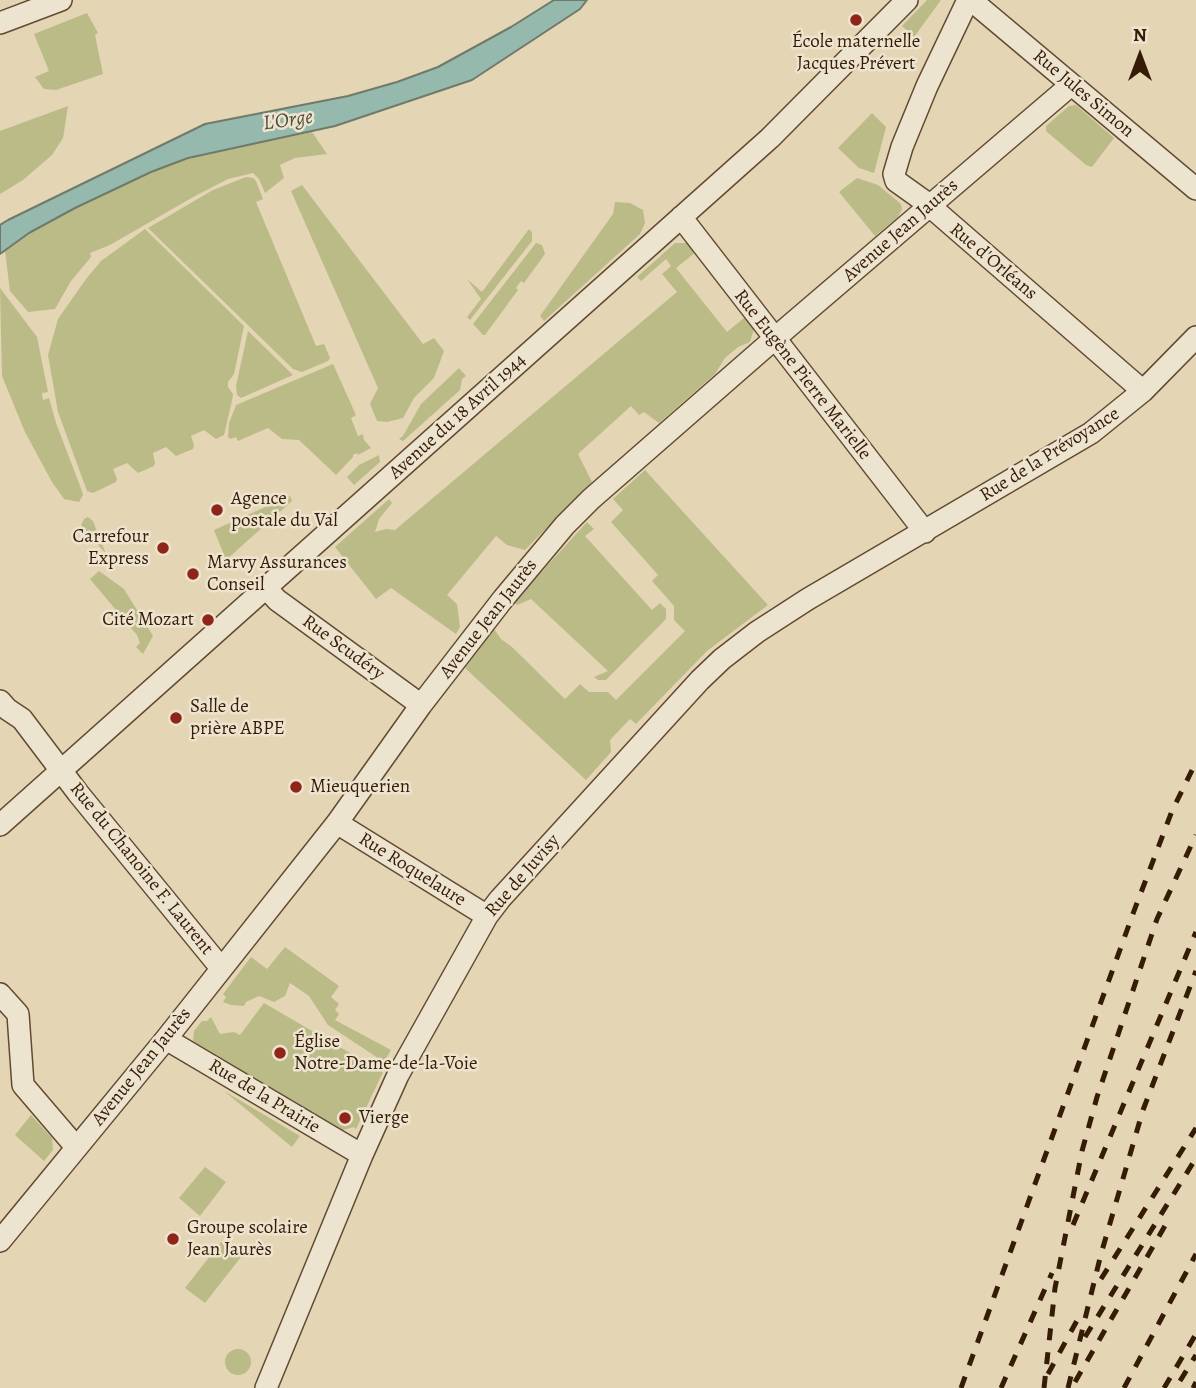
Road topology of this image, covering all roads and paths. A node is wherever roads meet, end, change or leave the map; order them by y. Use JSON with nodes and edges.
{"nodes":[{"id":1,"x":61,"y":0,"type":"edge"},
{"id":2,"x":907,"y":0,"type":"edge"},
{"id":3,"x":970,"y":0,"type":"edge"},
{"id":4,"x":3,"y":22,"type":"edge"},
{"id":5,"x":1071,"y":85,"type":"junction"},
{"id":6,"x":1196,"y":189,"type":"edge"},
{"id":7,"x":929,"y":207,"type":"junction"},
{"id":8,"x":681,"y":217,"type":"junction"},
{"id":9,"x":1196,"y":337,"type":"edge"},
{"id":10,"x":775,"y":339,"type":"junction"},
{"id":11,"x":1143,"y":391,"type":"junction"},
{"id":12,"x":925,"y":532,"type":"junction"},
{"id":13,"x":266,"y":588,"type":"junction"},
{"id":14,"x":0,"y":701,"type":"edge"},
{"id":15,"x":421,"y":705,"type":"junction"},
{"id":16,"x":61,"y":770,"type":"junction"},
{"id":17,"x":337,"y":823,"type":"junction"},
{"id":18,"x":0,"y":825,"type":"edge"},
{"id":19,"x":487,"y":916,"type":"junction"},
{"id":20,"x":221,"y":968,"type":"junction"},
{"id":21,"x":0,"y":994,"type":"edge"},
{"id":22,"x":166,"y":1038,"type":"junction"},
{"id":23,"x":76,"y":1146,"type":"junction"},
{"id":24,"x":362,"y":1155,"type":"junction"},
{"id":25,"x":0,"y":1241,"type":"edge"},
{"id":26,"x":266,"y":1388,"type":"edge"}],
"edges":[{"from":1,"to":4,"type":"street"},
{"from":2,"to":8,"type":"street","name":"Avenue du 18 Avril 1944"},
{"from":3,"to":5,"type":"street","name":"Rue Jules Simon"},
{"from":3,"to":7,"type":"street","name":"Rue d'Orléans"},
{"from":5,"to":6,"type":"street","name":"Rue Jules Simon"},
{"from":5,"to":7,"type":"street","name":"Avenue Jean Jaurès"},
{"from":7,"to":10,"type":"street","name":"Avenue Jean Jaurès"},
{"from":7,"to":11,"type":"street","name":"Rue d'Orléans"},
{"from":8,"to":10,"type":"street","name":"Rue Eugène Pierre Marielle"},
{"from":8,"to":13,"type":"street","name":"Avenue du 18 Avril 1944"},
{"from":9,"to":11,"type":"street","name":"Rue de la Prévoyance"},
{"from":10,"to":12,"type":"street","name":"Rue Eugène Pierre Marielle"},
{"from":10,"to":15,"type":"street","name":"Avenue Jean Jaurès"},
{"from":11,"to":12,"type":"street","name":"Rue de la Prévoyance"},
{"from":12,"to":19,"type":"street","name":"Rue de Juvisy"},
{"from":13,"to":15,"type":"street","name":"Rue Scudéry"},
{"from":13,"to":16,"type":"street","name":"Avenue du 18 Avril 1944"},
{"from":14,"to":16,"type":"street","name":"Rue du Chanoine F. Laurent"},
{"from":15,"to":17,"type":"street","name":"Avenue Jean Jaurès"},
{"from":16,"to":18,"type":"street","name":"Avenue du 18 Avril 1944"},
{"from":16,"to":20,"type":"street","name":"Rue du Chanoine F. Laurent"},
{"from":17,"to":19,"type":"street","name":"Rue Roquelaure"},
{"from":17,"to":20,"type":"street","name":"Avenue Jean Jaurès"},
{"from":19,"to":24,"type":"street","name":"Rue de Juvisy"},
{"from":20,"to":22,"type":"street","name":"Avenue Jean Jaurès"},
{"from":21,"to":23,"type":"street"},
{"from":22,"to":23,"type":"street","name":"Avenue Jean Jaurès"},
{"from":22,"to":24,"type":"street","name":"Rue de la Prairie"},
{"from":23,"to":25,"type":"street","name":"Avenue Jean Jaurès"},
{"from":24,"to":26,"type":"street","name":"Rue de Juvisy"}]}
